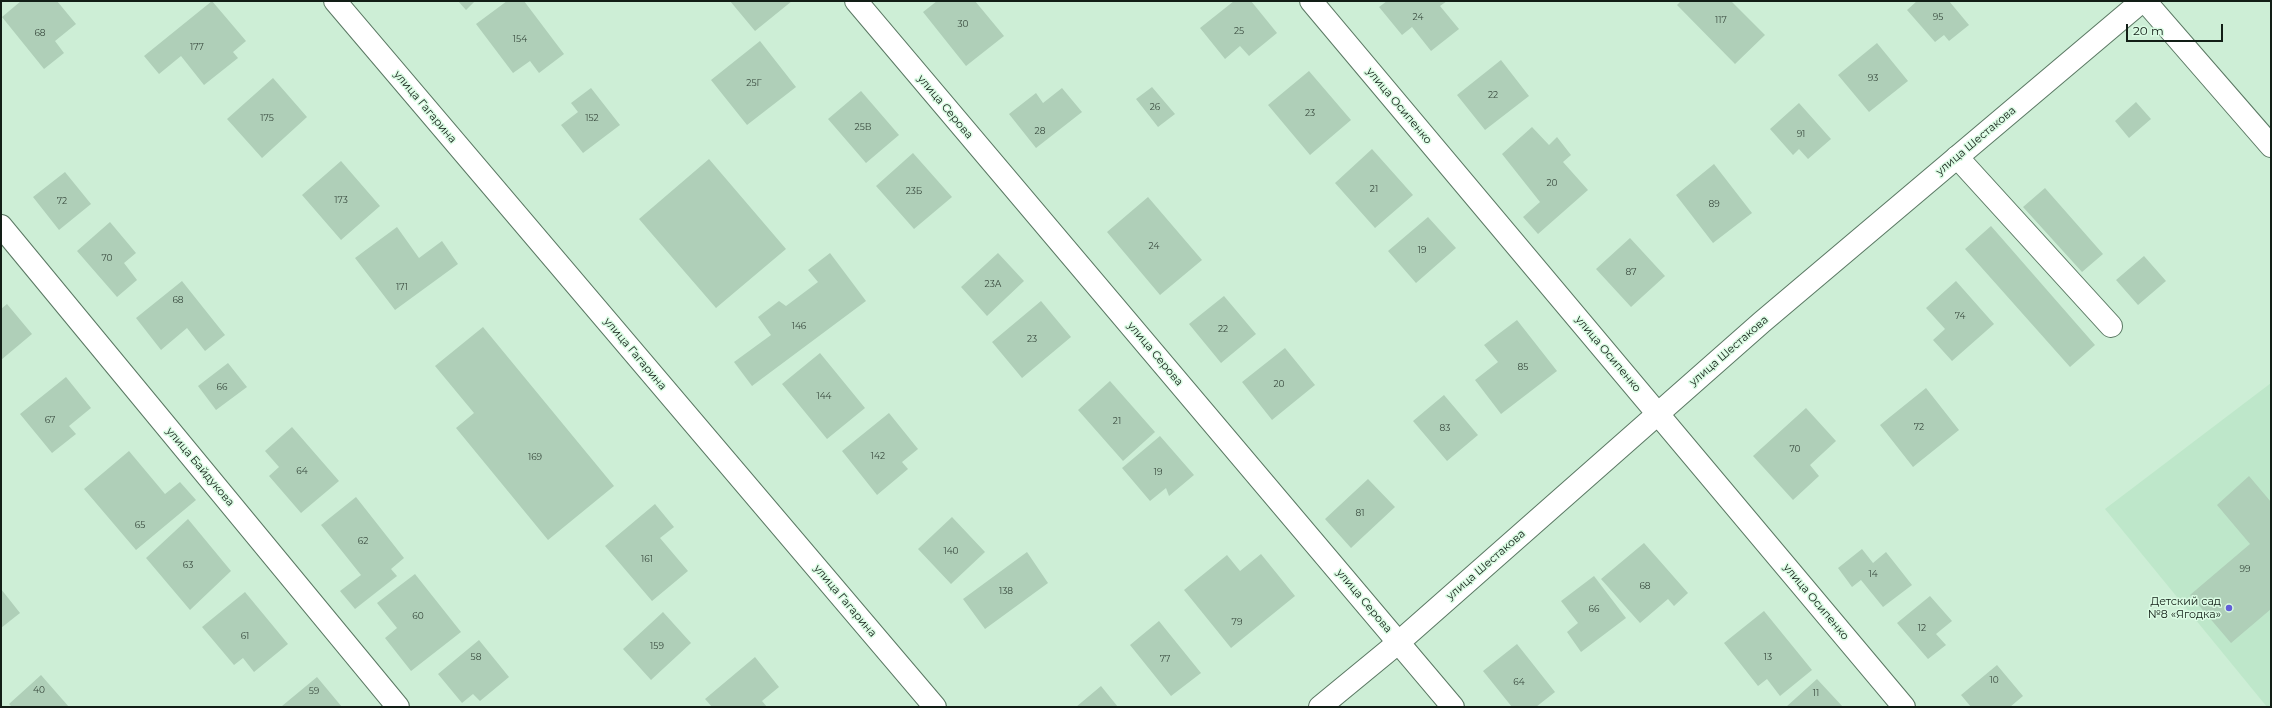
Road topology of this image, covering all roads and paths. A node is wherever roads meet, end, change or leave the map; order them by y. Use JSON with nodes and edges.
{"nodes":[{"id":1,"x":335,"y":1,"type":"edge"},
{"id":2,"x":856,"y":1,"type":"edge"},
{"id":3,"x":1311,"y":1,"type":"edge"},
{"id":4,"x":2144,"y":1,"type":"edge"},
{"id":5,"x":2271,"y":146,"type":"edge"},
{"id":6,"x":1957,"y":157,"type":"junction"},
{"id":7,"x":1,"y":226,"type":"edge"},
{"id":8,"x":2111,"y":326,"type":"dead end"},
{"id":9,"x":1657,"y":414,"type":"junction"},
{"id":10,"x":1399,"y":642,"type":"junction"},
{"id":11,"x":398,"y":707,"type":"edge"},
{"id":12,"x":935,"y":707,"type":"edge"},
{"id":13,"x":1320,"y":707,"type":"edge"},
{"id":14,"x":1453,"y":707,"type":"edge"},
{"id":15,"x":1904,"y":707,"type":"edge"}],
"edges":[{"from":1,"to":12,"type":"street","name":"улица Гагарина"},
{"from":2,"to":10,"type":"street","name":"улица Серова"},
{"from":3,"to":9,"type":"street","name":"улица Осипенко"},
{"from":4,"to":5,"type":"street"},
{"from":4,"to":6,"type":"street","name":"улица Шестакова"},
{"from":6,"to":8,"type":"street"},
{"from":6,"to":9,"type":"street","name":"улица Шестакова"},
{"from":7,"to":11,"type":"street","name":"улица Байдукова"},
{"from":9,"to":10,"type":"street","name":"улица Шестакова"},
{"from":9,"to":15,"type":"street","name":"улица Осипенко"},
{"from":10,"to":13,"type":"street","name":"улица Шестакова"},
{"from":10,"to":14,"type":"street","name":"улица Серова"}]}
